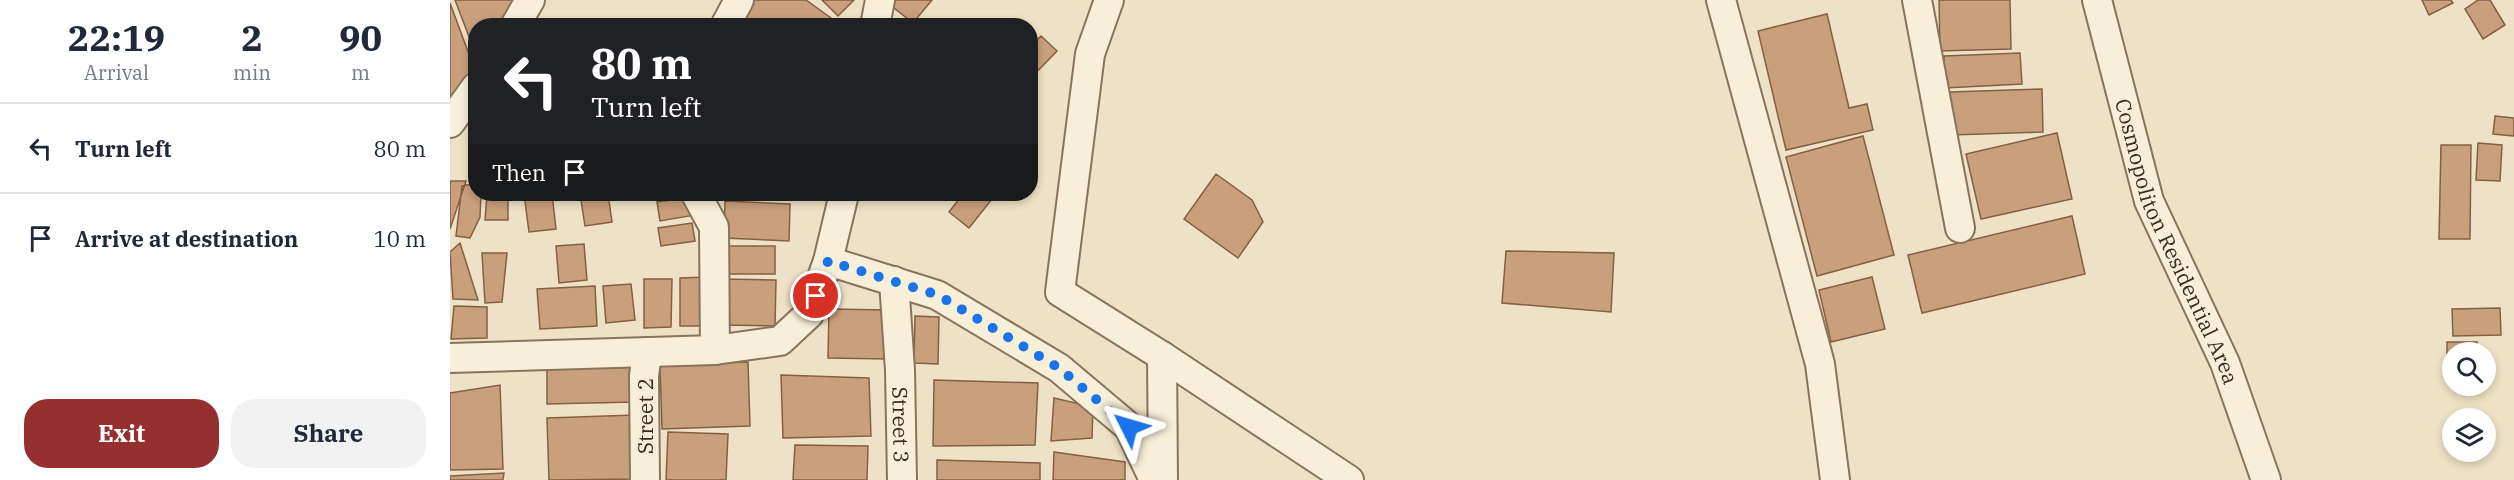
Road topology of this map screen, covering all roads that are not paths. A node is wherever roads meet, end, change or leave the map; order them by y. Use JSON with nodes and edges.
{"nodes":[{"id":1,"x":530,"y":0,"type":"edge"},
{"id":2,"x":739,"y":0,"type":"edge"},
{"id":3,"x":880,"y":0,"type":"edge"},
{"id":4,"x":1109,"y":0,"type":"edge"},
{"id":5,"x":1721,"y":0,"type":"edge"},
{"id":6,"x":1917,"y":0,"type":"edge"},
{"id":7,"x":2097,"y":0,"type":"edge"},
{"id":8,"x":520,"y":18,"type":"edge"},
{"id":9,"x":729,"y":18,"type":"edge"},
{"id":10,"x":877,"y":18,"type":"edge"},
{"id":11,"x":468,"y":98,"type":"edge"},
{"id":12,"x":450,"y":123,"type":"edge"},
{"id":13,"x":700,"y":201,"type":"edge"},
{"id":14,"x":842,"y":201,"type":"edge"},
{"id":15,"x":1960,"y":228,"type":"dead end"},
{"id":16,"x":828,"y":261,"type":"junction"},
{"id":17,"x":894,"y":281,"type":"junction"},
{"id":18,"x":715,"y":350,"type":"junction"},
{"id":19,"x":646,"y":352,"type":"junction"},
{"id":20,"x":1162,"y":356,"type":"junction"},
{"id":21,"x":450,"y":358,"type":"edge"},
{"id":22,"x":645,"y":480,"type":"edge"},
{"id":23,"x":902,"y":480,"type":"edge"},
{"id":24,"x":1154,"y":480,"type":"edge"},
{"id":25,"x":1164,"y":480,"type":"edge"},
{"id":26,"x":1349,"y":480,"type":"edge"},
{"id":27,"x":1836,"y":480,"type":"edge"},
{"id":28,"x":2266,"y":480,"type":"edge"}],
"edges":[{"from":1,"to":8,"type":"street"},
{"from":2,"to":9,"type":"street"},
{"from":3,"to":10,"type":"street"},
{"from":4,"to":20,"type":"street"},
{"from":5,"to":27,"type":"street"},
{"from":6,"to":15,"type":"street"},
{"from":7,"to":28,"type":"street","name":"Cosmopoliton Residential Area"},
{"from":11,"to":12,"type":"street"},
{"from":13,"to":18,"type":"street"},
{"from":14,"to":16,"type":"street"},
{"from":16,"to":17,"type":"street"},
{"from":16,"to":18,"type":"street"},
{"from":17,"to":23,"type":"street","name":"Street 3"},
{"from":17,"to":24,"type":"street"},
{"from":18,"to":19,"type":"street"},
{"from":19,"to":21,"type":"street"},
{"from":19,"to":22,"type":"street","name":"Street 2"},
{"from":20,"to":25,"type":"street"},
{"from":20,"to":26,"type":"street"}]}
